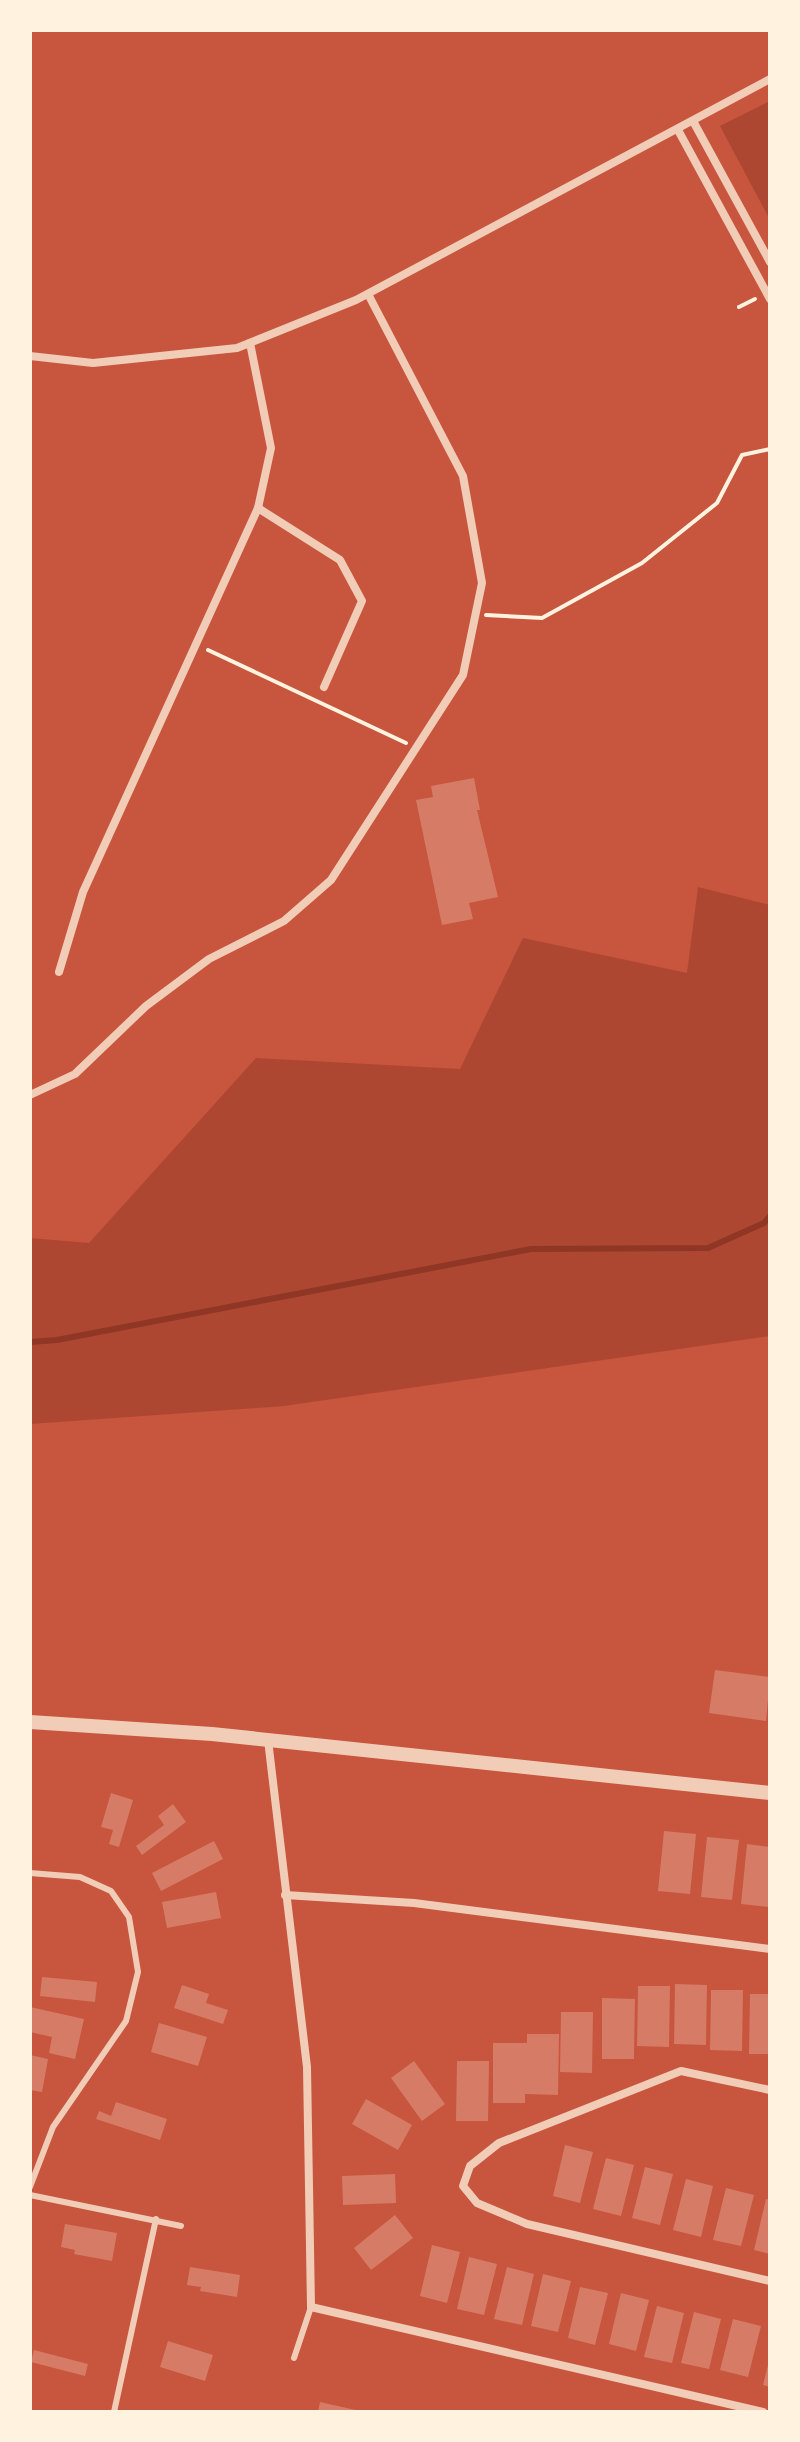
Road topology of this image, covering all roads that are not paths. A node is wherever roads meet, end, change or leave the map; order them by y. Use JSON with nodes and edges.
{"nodes":[{"id":1,"x":770,"y":79,"type":"edge"},
{"id":2,"x":693,"y":121,"type":"junction"},
{"id":3,"x":678,"y":130,"type":"junction"},
{"id":4,"x":770,"y":262,"type":"edge"},
{"id":5,"x":368,"y":294,"type":"junction"},
{"id":6,"x":765,"y":298,"type":"edge"},
{"id":7,"x":250,"y":343,"type":"junction"},
{"id":8,"x":30,"y":356,"type":"edge"},
{"id":9,"x":258,"y":508,"type":"junction"},
{"id":10,"x":324,"y":687,"type":"dead end"},
{"id":11,"x":59,"y":972,"type":"dead end"},
{"id":12,"x":30,"y":1095,"type":"edge"},
{"id":13,"x":30,"y":1722,"type":"edge"},
{"id":14,"x":268,"y":1740,"type":"junction"},
{"id":15,"x":770,"y":1793,"type":"edge"},
{"id":16,"x":30,"y":1873,"type":"edge"},
{"id":17,"x":285,"y":1895,"type":"junction"},
{"id":18,"x":770,"y":1949,"type":"edge"},
{"id":19,"x":770,"y":2090,"type":"edge"},
{"id":20,"x":30,"y":2187,"type":"edge"},
{"id":21,"x":30,"y":2195,"type":"edge"},
{"id":22,"x":156,"y":2219,"type":"junction"},
{"id":23,"x":181,"y":2226,"type":"dead end"},
{"id":24,"x":770,"y":2281,"type":"edge"},
{"id":25,"x":311,"y":2307,"type":"junction"},
{"id":26,"x":294,"y":2358,"type":"dead end"},
{"id":27,"x":114,"y":2412,"type":"edge"},
{"id":28,"x":763,"y":2412,"type":"edge"}],
"edges":[{"from":1,"to":2,"type":"street"},
{"from":2,"to":3,"type":"street"},
{"from":2,"to":4,"type":"street"},
{"from":3,"to":5,"type":"street"},
{"from":3,"to":6,"type":"street"},
{"from":5,"to":7,"type":"street"},
{"from":5,"to":12,"type":"street"},
{"from":7,"to":8,"type":"street"},
{"from":7,"to":9,"type":"street"},
{"from":9,"to":10,"type":"street"},
{"from":9,"to":11,"type":"street"},
{"from":13,"to":14,"type":"street"},
{"from":14,"to":15,"type":"street"},
{"from":14,"to":17,"type":"street"},
{"from":16,"to":20,"type":"lane"},
{"from":17,"to":18,"type":"street"},
{"from":17,"to":25,"type":"street"},
{"from":19,"to":24,"type":"street"},
{"from":21,"to":22,"type":"lane"},
{"from":22,"to":23,"type":"lane"},
{"from":22,"to":27,"type":"lane"},
{"from":25,"to":26,"type":"lane"},
{"from":25,"to":28,"type":"street"}]}
